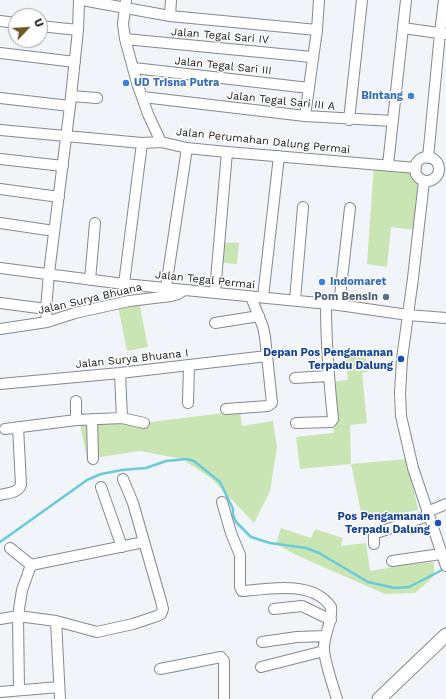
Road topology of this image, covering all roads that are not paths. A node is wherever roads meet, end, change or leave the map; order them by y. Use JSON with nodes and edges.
{"nodes":[{"id":1,"x":80,"y":0,"type":"edge"},
{"id":2,"x":171,"y":0,"type":"edge"},
{"id":3,"x":320,"y":0,"type":"edge"},
{"id":4,"x":362,"y":0,"type":"edge"},
{"id":5,"x":406,"y":0,"type":"edge"},
{"id":6,"x":444,"y":0,"type":"edge"},
{"id":7,"x":125,"y":3,"type":"edge"},
{"id":8,"x":170,"y":16,"type":"junction"},
{"id":9,"x":48,"y":27,"type":"edge"},
{"id":10,"x":403,"y":28,"type":"junction"},
{"id":11,"x":78,"y":30,"type":"junction"},
{"id":12,"x":317,"y":30,"type":"junction"},
{"id":13,"x":443,"y":33,"type":"edge"},
{"id":14,"x":125,"y":39,"type":"junction"},
{"id":15,"x":0,"y":53,"type":"edge"},
{"id":16,"x":312,"y":57,"type":"junction"},
{"id":17,"x":75,"y":62,"type":"junction"},
{"id":18,"x":134,"y":68,"type":"junction"},
{"id":19,"x":309,"y":88,"type":"junction"},
{"id":20,"x":143,"y":97,"type":"junction"},
{"id":21,"x":0,"y":98,"type":"edge"},
{"id":22,"x":97,"y":98,"type":"dead end"},
{"id":23,"x":71,"y":101,"type":"junction"},
{"id":24,"x":305,"y":116,"type":"junction"},
{"id":25,"x":349,"y":120,"type":"junction"},
{"id":26,"x":393,"y":121,"type":"junction"},
{"id":27,"x":0,"y":130,"type":"edge"},
{"id":28,"x":66,"y":137,"type":"junction"},
{"id":29,"x":142,"y":142,"type":"junction"},
{"id":30,"x":161,"y":142,"type":"junction"},
{"id":31,"x":187,"y":148,"type":"junction"},
{"id":32,"x":228,"y":152,"type":"junction"},
{"id":33,"x":279,"y":156,"type":"junction"},
{"id":34,"x":428,"y":158,"type":"junction"},
{"id":35,"x":0,"y":159,"type":"edge"},
{"id":36,"x":388,"y":165,"type":"junction"},
{"id":37,"x":63,"y":166,"type":"junction"},
{"id":38,"x":416,"y":168,"type":"junction"},
{"id":39,"x":442,"y":171,"type":"edge"},
{"id":40,"x":424,"y":181,"type":"junction"},
{"id":41,"x":0,"y":189,"type":"edge"},
{"id":42,"x":59,"y":197,"type":"junction"},
{"id":43,"x":303,"y":206,"type":"dead end"},
{"id":44,"x":350,"y":208,"type":"dead end"},
{"id":45,"x":0,"y":223,"type":"edge"},
{"id":46,"x":95,"y":223,"type":"dead end"},
{"id":47,"x":54,"y":231,"type":"junction"},
{"id":48,"x":0,"y":268,"type":"edge"},
{"id":49,"x":49,"y":273,"type":"junction"},
{"id":50,"x":90,"y":280,"type":"junction"},
{"id":51,"x":124,"y":284,"type":"junction"},
{"id":52,"x":166,"y":287,"type":"junction"},
{"id":53,"x":184,"y":290,"type":"junction"},
{"id":54,"x":215,"y":292,"type":"junction"},
{"id":55,"x":250,"y":297,"type":"junction"},
{"id":56,"x":263,"y":298,"type":"junction"},
{"id":57,"x":295,"y":300,"type":"junction"},
{"id":58,"x":0,"y":303,"type":"edge"},
{"id":59,"x":326,"y":304,"type":"junction"},
{"id":60,"x":339,"y":305,"type":"junction"},
{"id":61,"x":46,"y":309,"type":"junction"},
{"id":62,"x":408,"y":315,"type":"junction"},
{"id":63,"x":259,"y":316,"type":"junction"},
{"id":64,"x":446,"y":318,"type":"edge"},
{"id":65,"x":47,"y":322,"type":"junction"},
{"id":66,"x":215,"y":323,"type":"dead end"},
{"id":67,"x":0,"y":329,"type":"edge"},
{"id":68,"x":267,"y":356,"type":"junction"},
{"id":69,"x":189,"y":365,"type":"junction"},
{"id":70,"x":120,"y":374,"type":"junction"},
{"id":71,"x":328,"y":376,"type":"junction"},
{"id":72,"x":295,"y":378,"type":"dead end"},
{"id":73,"x":0,"y":384,"type":"edge"},
{"id":74,"x":76,"y":401,"type":"dead end"},
{"id":75,"x":188,"y":402,"type":"dead end"},
{"id":76,"x":226,"y":409,"type":"dead end"},
{"id":77,"x":122,"y":418,"type":"junction"},
{"id":78,"x":92,"y":419,"type":"junction"},
{"id":79,"x":76,"y":420,"type":"junction"},
{"id":80,"x":144,"y":423,"type":"dead end"},
{"id":81,"x":296,"y":423,"type":"dead end"},
{"id":82,"x":18,"y":427,"type":"junction"},
{"id":83,"x":5,"y":429,"type":"dead end"},
{"id":84,"x":93,"y":459,"type":"dead end"},
{"id":85,"x":123,"y":479,"type":"dead end"},
{"id":86,"x":101,"y":487,"type":"dead end"},
{"id":87,"x":0,"y":495,"type":"edge"},
{"id":88,"x":222,"y":502,"type":"dead end"},
{"id":89,"x":446,"y":504,"type":"edge"},
{"id":90,"x":428,"y":514,"type":"junction"},
{"id":91,"x":144,"y":542,"type":"junction"},
{"id":92,"x":374,"y":544,"type":"dead end"},
{"id":93,"x":122,"y":546,"type":"junction"},
{"id":94,"x":10,"y":548,"type":"dead end"},
{"id":95,"x":441,"y":554,"type":"junction"},
{"id":96,"x":392,"y":561,"type":"dead end"},
{"id":97,"x":31,"y":565,"type":"junction"},
{"id":98,"x":446,"y":565,"type":"edge"},
{"id":99,"x":274,"y":609,"type":"dead end"},
{"id":100,"x":18,"y":616,"type":"junction"},
{"id":101,"x":0,"y":619,"type":"edge"},
{"id":102,"x":331,"y":620,"type":"junction"},
{"id":103,"x":56,"y":621,"type":"junction"},
{"id":104,"x":446,"y":635,"type":"edge"},
{"id":105,"x":326,"y":636,"type":"junction"},
{"id":106,"x":262,"y":642,"type":"dead end"},
{"id":107,"x":324,"y":650,"type":"junction"},
{"id":108,"x":261,"y":667,"type":"dead end"},
{"id":109,"x":160,"y":669,"type":"dead end"},
{"id":110,"x":59,"y":687,"type":"junction"},
{"id":111,"x":19,"y":690,"type":"junction"},
{"id":112,"x":3,"y":694,"type":"edge"},
{"id":113,"x":34,"y":694,"type":"edge"},
{"id":114,"x":60,"y":699,"type":"edge"},
{"id":115,"x":224,"y":699,"type":"edge"},
{"id":116,"x":338,"y":699,"type":"edge"},
{"id":117,"x":379,"y":699,"type":"edge"}],
"edges":[{"from":1,"to":7,"type":"street"},
{"from":1,"to":11,"type":"street"},
{"from":2,"to":8,"type":"street"},
{"from":3,"to":12,"type":"street"},
{"from":4,"to":25,"type":"street"},
{"from":5,"to":10,"type":"street"},
{"from":6,"to":13,"type":"street"},
{"from":7,"to":8,"type":"street"},
{"from":7,"to":14,"type":"street","name":"Jalan Perumahan Dalung Permai"},
{"from":8,"to":12,"type":"street"},
{"from":9,"to":11,"type":"street"},
{"from":10,"to":13,"type":"street"},
{"from":10,"to":26,"type":"street"},
{"from":11,"to":17,"type":"street"},
{"from":12,"to":16,"type":"street"},
{"from":13,"to":34,"type":"street"},
{"from":14,"to":16,"type":"street","name":"Jalan Tegal Sari IV"},
{"from":14,"to":18,"type":"street","name":"Jalan Perumahan Dalung Permai"},
{"from":15,"to":17,"type":"street"},
{"from":16,"to":19,"type":"street"},
{"from":17,"to":23,"type":"street"},
{"from":18,"to":19,"type":"street","name":"Jalan Tegal Sari III"},
{"from":18,"to":20,"type":"street","name":"Jalan Perumahan Dalung Permai"},
{"from":19,"to":24,"type":"street"},
{"from":20,"to":24,"type":"street","name":"Jalan Tegal Sari III A"},
{"from":20,"to":30,"type":"street","name":"Jalan Perumahan Dalung Permai"},
{"from":21,"to":23,"type":"street"},
{"from":22,"to":23,"type":"street"},
{"from":23,"to":28,"type":"street"},
{"from":24,"to":25,"type":"street","name":"Jalan Tegal Sari III A"},
{"from":25,"to":26,"type":"street","name":"Jalan Tegal Sari III A"},
{"from":26,"to":36,"type":"street"},
{"from":27,"to":28,"type":"street"},
{"from":28,"to":29,"type":"street"},
{"from":28,"to":37,"type":"street"},
{"from":29,"to":30,"type":"street"},
{"from":29,"to":51,"type":"street"},
{"from":30,"to":31,"type":"street","name":"Jalan Perumahan Dalung Permai"},
{"from":31,"to":32,"type":"street","name":"Jalan Perumahan Dalung Permai"},
{"from":31,"to":52,"type":"street"},
{"from":32,"to":33,"type":"street","name":"Jalan Perumahan Dalung Permai"},
{"from":32,"to":54,"type":"street"},
{"from":33,"to":36,"type":"street","name":"Jalan Perumahan Dalung Permai"},
{"from":33,"to":56,"type":"street"},
{"from":34,"to":38,"type":"street"},
{"from":34,"to":39,"type":"street"},
{"from":35,"to":37,"type":"street"},
{"from":36,"to":38,"type":"street","name":"Jalan Perumahan Dalung Permai"},
{"from":37,"to":42,"type":"street"},
{"from":38,"to":40,"type":"street"},
{"from":39,"to":40,"type":"street"},
{"from":40,"to":62,"type":"street"},
{"from":41,"to":42,"type":"street"},
{"from":42,"to":47,"type":"street"},
{"from":43,"to":57,"type":"street"},
{"from":44,"to":60,"type":"street"},
{"from":45,"to":47,"type":"street"},
{"from":46,"to":50,"type":"street"},
{"from":47,"to":49,"type":"street"},
{"from":48,"to":49,"type":"street","name":"Jalan Tegal Permai"},
{"from":49,"to":50,"type":"street","name":"Jalan Tegal Permai"},
{"from":49,"to":61,"type":"street"},
{"from":50,"to":51,"type":"street","name":"Jalan Tegal Permai"},
{"from":51,"to":52,"type":"street","name":"Jalan Tegal Permai"},
{"from":52,"to":53,"type":"street","name":"Jalan Tegal Permai"},
{"from":53,"to":54,"type":"street","name":"Jalan Tegal Permai"},
{"from":53,"to":65,"type":"street","name":"Jalan Surya Bhuana"},
{"from":54,"to":55,"type":"street","name":"Jalan Tegal Permai"},
{"from":55,"to":56,"type":"street","name":"Jalan Tegal Permai"},
{"from":55,"to":63,"type":"street"},
{"from":56,"to":57,"type":"street","name":"Jalan Tegal Permai"},
{"from":57,"to":59,"type":"street","name":"Jalan Tegal Permai"},
{"from":58,"to":61,"type":"street"},
{"from":59,"to":60,"type":"street","name":"Jalan Tegal Permai"},
{"from":59,"to":71,"type":"street"},
{"from":60,"to":62,"type":"street","name":"Jalan Tegal Permai"},
{"from":61,"to":65,"type":"street"},
{"from":62,"to":64,"type":"street","name":"Jalan Tegal Permai"},
{"from":62,"to":90,"type":"street"},
{"from":63,"to":66,"type":"street"},
{"from":63,"to":68,"type":"street"},
{"from":65,"to":67,"type":"street","name":"Jalan Surya Bhuana"},
{"from":68,"to":69,"type":"street","name":"Jalan Surya Bhuana I"},
{"from":68,"to":76,"type":"street"},
{"from":69,"to":70,"type":"street","name":"Jalan Surya Bhuana I"},
{"from":69,"to":75,"type":"street"},
{"from":70,"to":73,"type":"street","name":"Jalan Surya Bhuana I"},
{"from":70,"to":77,"type":"street"},
{"from":71,"to":72,"type":"street"},
{"from":71,"to":81,"type":"street"},
{"from":74,"to":79,"type":"street"},
{"from":77,"to":78,"type":"street"},
{"from":77,"to":80,"type":"street"},
{"from":78,"to":79,"type":"street"},
{"from":78,"to":84,"type":"street"},
{"from":79,"to":82,"type":"street"},
{"from":82,"to":83,"type":"street"},
{"from":82,"to":87,"type":"street"},
{"from":85,"to":91,"type":"street"},
{"from":86,"to":93,"type":"street"},
{"from":88,"to":102,"type":"street"},
{"from":89,"to":90,"type":"street"},
{"from":90,"to":92,"type":"street"},
{"from":90,"to":95,"type":"street"},
{"from":91,"to":93,"type":"street"},
{"from":91,"to":103,"type":"street"},
{"from":93,"to":97,"type":"street"},
{"from":94,"to":97,"type":"street"},
{"from":95,"to":96,"type":"street"},
{"from":95,"to":98,"type":"street"},
{"from":97,"to":100,"type":"street"},
{"from":99,"to":102,"type":"street"},
{"from":100,"to":101,"type":"street"},
{"from":100,"to":103,"type":"street"},
{"from":100,"to":111,"type":"street"},
{"from":102,"to":105,"type":"street"},
{"from":103,"to":110,"type":"street"},
{"from":104,"to":117,"type":"main road"},
{"from":105,"to":106,"type":"street"},
{"from":105,"to":107,"type":"street"},
{"from":107,"to":108,"type":"street"},
{"from":107,"to":116,"type":"street"},
{"from":109,"to":115,"type":"street"},
{"from":110,"to":113,"type":"street"},
{"from":110,"to":114,"type":"street"},
{"from":111,"to":112,"type":"street"},
{"from":111,"to":113,"type":"street"}]}
